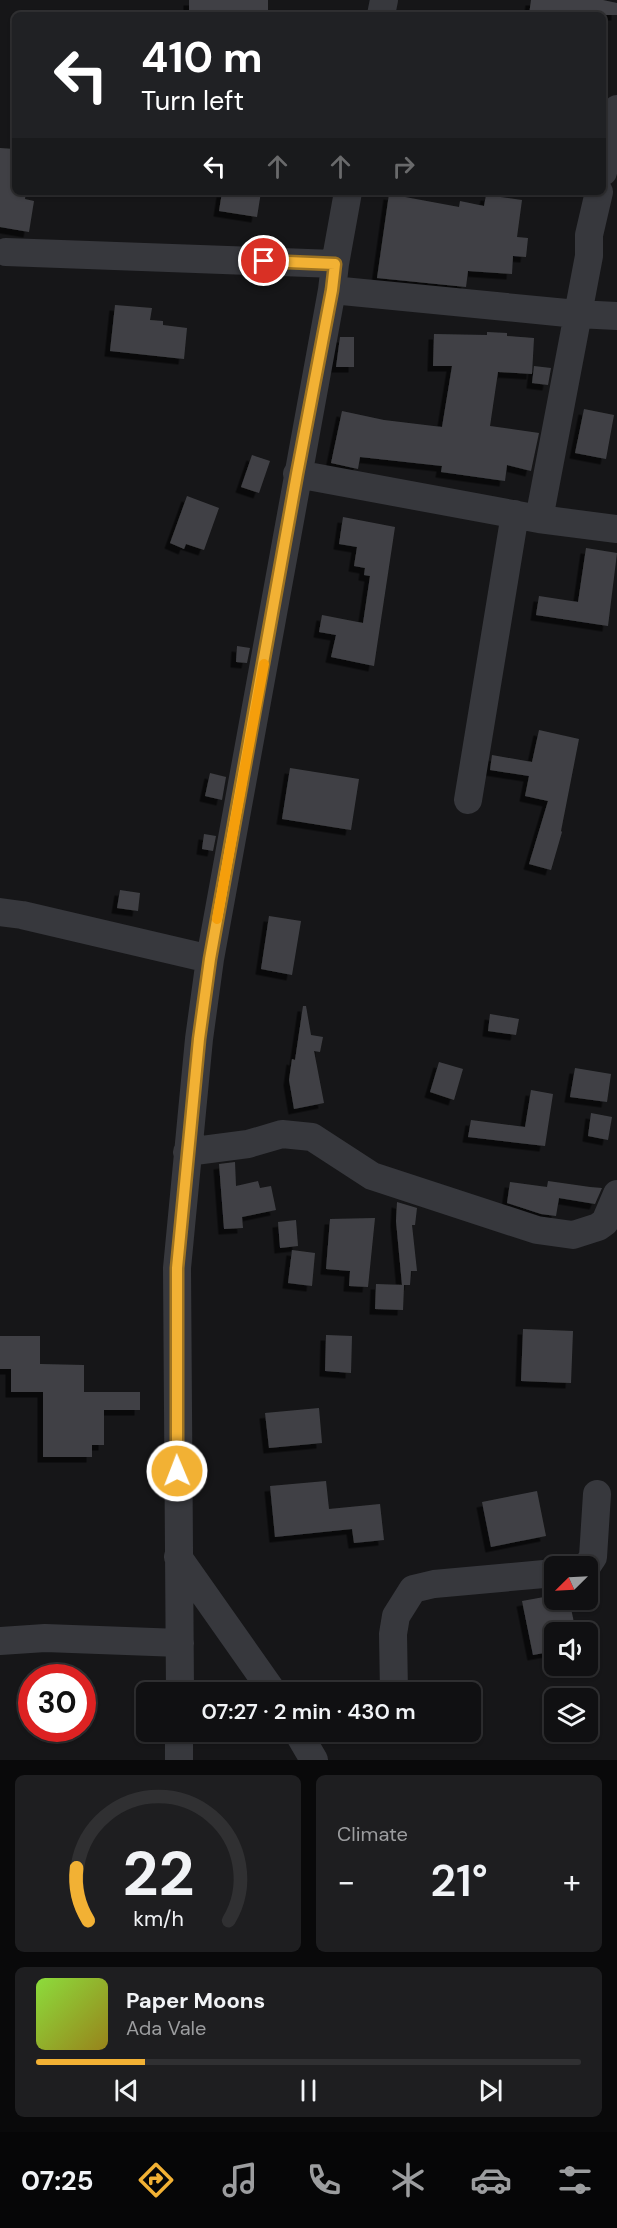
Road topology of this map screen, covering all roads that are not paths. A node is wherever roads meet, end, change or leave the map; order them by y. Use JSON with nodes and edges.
{"nodes":[{"id":1,"x":617,"y":109,"type":"edge"},
{"id":2,"x":606,"y":158,"type":"edge"},
{"id":3,"x":348,"y":195,"type":"edge"},
{"id":4,"x":598,"y":195,"type":"edge"},
{"id":5,"x":6,"y":252,"type":"dead end"},
{"id":6,"x":334,"y":277,"type":"junction"},
{"id":7,"x":577,"y":315,"type":"junction"},
{"id":8,"x":617,"y":316,"type":"edge"},
{"id":9,"x":297,"y":474,"type":"junction"},
{"id":10,"x":527,"y":517,"type":"junction"},
{"id":11,"x":617,"y":529,"type":"edge"},
{"id":12,"x":468,"y":800,"type":"dead end"},
{"id":13,"x":0,"y":912,"type":"edge"},
{"id":14,"x":210,"y":959,"type":"junction"},
{"id":15,"x":187,"y":1152,"type":"junction"},
{"id":16,"x":617,"y":1194,"type":"edge"},
{"id":17,"x":597,"y":1494,"type":"dead end"},
{"id":18,"x":593,"y":1556,"type":"edge"},
{"id":19,"x":178,"y":1557,"type":"junction"},
{"id":20,"x":544,"y":1574,"type":"edge"},
{"id":21,"x":0,"y":1641,"type":"edge"},
{"id":22,"x":180,"y":1643,"type":"junction"},
{"id":23,"x":180,"y":1682,"type":"edge"},
{"id":24,"x":266,"y":1682,"type":"edge"},
{"id":25,"x":394,"y":1682,"type":"edge"},
{"id":26,"x":179,"y":1742,"type":"edge"},
{"id":27,"x":303,"y":1742,"type":"edge"},
{"id":28,"x":179,"y":1760,"type":"edge"},
{"id":29,"x":314,"y":1760,"type":"edge"}],
"edges":[{"from":1,"to":2,"type":"street"},
{"from":3,"to":6,"type":"street"},
{"from":4,"to":7,"type":"street"},
{"from":5,"to":6,"type":"street"},
{"from":6,"to":7,"type":"street"},
{"from":6,"to":9,"type":"street"},
{"from":7,"to":8,"type":"street"},
{"from":7,"to":10,"type":"street"},
{"from":9,"to":10,"type":"street"},
{"from":9,"to":14,"type":"street"},
{"from":10,"to":11,"type":"street"},
{"from":10,"to":12,"type":"street"},
{"from":13,"to":14,"type":"street"},
{"from":14,"to":15,"type":"street"},
{"from":15,"to":16,"type":"street"},
{"from":15,"to":19,"type":"street"},
{"from":17,"to":18,"type":"street"},
{"from":19,"to":22,"type":"street"},
{"from":19,"to":24,"type":"street"},
{"from":20,"to":25,"type":"street"},
{"from":21,"to":22,"type":"street"},
{"from":22,"to":23,"type":"street"},
{"from":26,"to":28,"type":"street"},
{"from":27,"to":29,"type":"street"}]}
